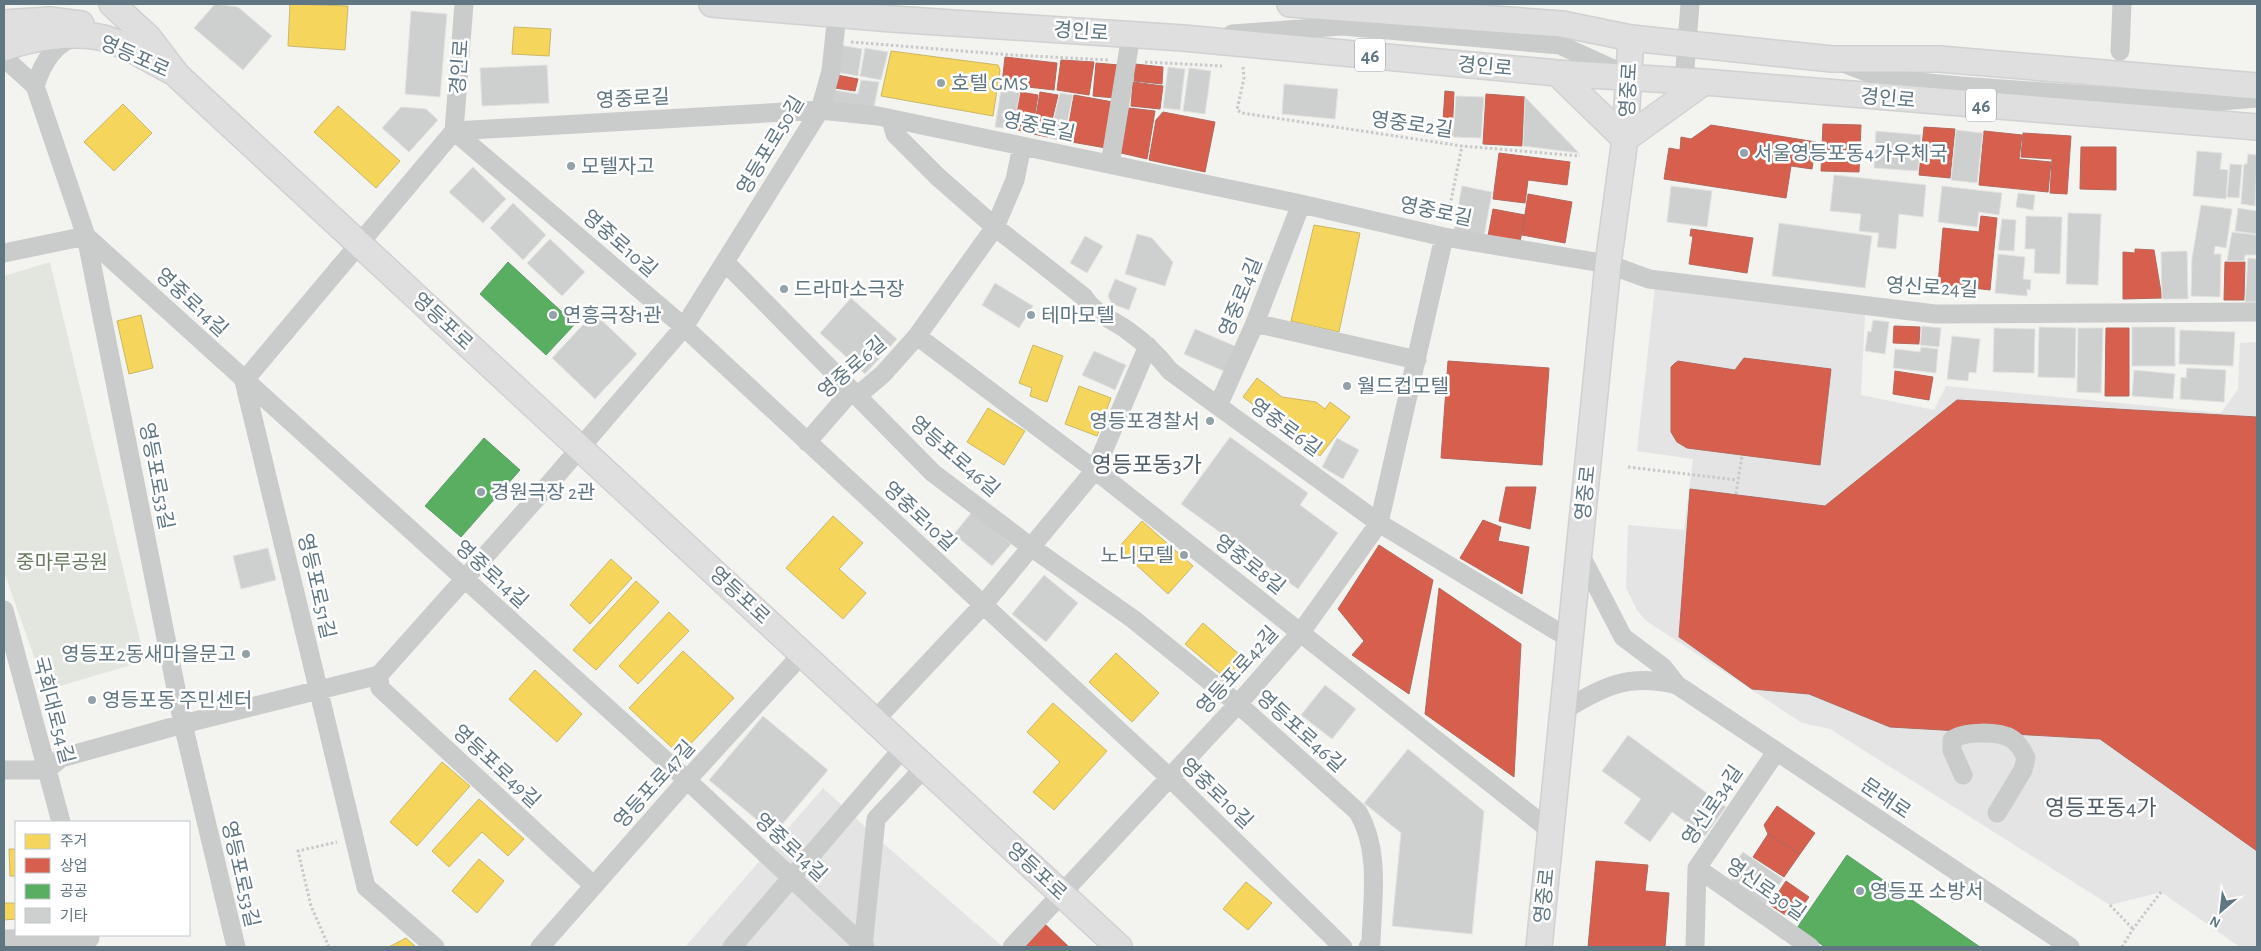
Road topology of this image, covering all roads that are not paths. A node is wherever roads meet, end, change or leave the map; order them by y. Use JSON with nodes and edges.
{"nodes":[{"id":1,"x":32,"y":4,"type":"edge"},
{"id":2,"x":112,"y":4,"type":"edge"},
{"id":3,"x":464,"y":4,"type":"edge"},
{"id":4,"x":712,"y":4,"type":"edge"},
{"id":5,"x":1290,"y":4,"type":"edge"},
{"id":6,"x":1690,"y":4,"type":"edge"},
{"id":7,"x":2122,"y":4,"type":"edge"},
{"id":8,"x":838,"y":14,"type":"junction"},
{"id":9,"x":4,"y":17,"type":"edge"},
{"id":10,"x":4,"y":23,"type":"edge"},
{"id":11,"x":83,"y":34,"type":"junction"},
{"id":12,"x":1131,"y":35,"type":"junction"},
{"id":13,"x":1183,"y":38,"type":"junction"},
{"id":14,"x":1631,"y":38,"type":"junction"},
{"id":15,"x":112,"y":40,"type":"junction"},
{"id":16,"x":1686,"y":43,"type":"junction"},
{"id":17,"x":4,"y":48,"type":"edge"},
{"id":18,"x":2120,"y":51,"type":"dead end"},
{"id":19,"x":1832,"y":59,"type":"junction"},
{"id":20,"x":4,"y":60,"type":"edge"},
{"id":21,"x":1557,"y":73,"type":"junction"},
{"id":22,"x":177,"y":75,"type":"junction"},
{"id":23,"x":1629,"y":76,"type":"junction"},
{"id":24,"x":1694,"y":82,"type":"junction"},
{"id":25,"x":35,"y":86,"type":"junction"},
{"id":26,"x":2257,"y":86,"type":"edge"},
{"id":27,"x":2257,"y":98,"type":"edge"},
{"id":28,"x":820,"y":110,"type":"junction"},
{"id":29,"x":891,"y":119,"type":"junction"},
{"id":30,"x":2257,"y":127,"type":"edge"},
{"id":31,"x":454,"y":131,"type":"junction"},
{"id":32,"x":1625,"y":139,"type":"junction"},
{"id":33,"x":1022,"y":146,"type":"junction"},
{"id":34,"x":1110,"y":164,"type":"junction"},
{"id":35,"x":1300,"y":204,"type":"junction"},
{"id":36,"x":995,"y":227,"type":"junction"},
{"id":37,"x":86,"y":236,"type":"junction"},
{"id":38,"x":1444,"y":237,"type":"junction"},
{"id":39,"x":361,"y":245,"type":"junction"},
{"id":40,"x":4,"y":253,"type":"edge"},
{"id":41,"x":725,"y":262,"type":"junction"},
{"id":42,"x":1608,"y":264,"type":"junction"},
{"id":43,"x":2257,"y":312,"type":"edge"},
{"id":44,"x":1255,"y":323,"type":"junction"},
{"id":45,"x":684,"y":328,"type":"junction"},
{"id":46,"x":917,"y":336,"type":"junction"},
{"id":47,"x":1148,"y":346,"type":"junction"},
{"id":48,"x":1417,"y":360,"type":"junction"},
{"id":49,"x":244,"y":381,"type":"junction"},
{"id":50,"x":856,"y":392,"type":"junction"},
{"id":51,"x":1218,"y":406,"type":"junction"},
{"id":52,"x":807,"y":442,"type":"junction"},
{"id":53,"x":580,"y":448,"type":"junction"},
{"id":54,"x":1095,"y":470,"type":"junction"},
{"id":55,"x":1379,"y":523,"type":"junction"},
{"id":56,"x":1031,"y":548,"type":"junction"},
{"id":57,"x":1579,"y":552,"type":"junction"},
{"id":58,"x":465,"y":580,"type":"junction"},
{"id":59,"x":983,"y":604,"type":"junction"},
{"id":60,"x":4,"y":610,"type":"edge"},
{"id":61,"x":1301,"y":632,"type":"junction"},
{"id":62,"x":1570,"y":640,"type":"junction"},
{"id":63,"x":803,"y":653,"type":"junction"},
{"id":64,"x":379,"y":675,"type":"junction"},
{"id":65,"x":1677,"y":685,"type":"junction"},
{"id":66,"x":318,"y":690,"type":"junction"},
{"id":67,"x":1238,"y":704,"type":"junction"},
{"id":68,"x":1563,"y":711,"type":"junction"},
{"id":69,"x":875,"y":720,"type":"junction"},
{"id":70,"x":183,"y":724,"type":"junction"},
{"id":71,"x":904,"y":747,"type":"junction"},
{"id":72,"x":1776,"y":752,"type":"junction"},
{"id":73,"x":925,"y":767,"type":"junction"},
{"id":74,"x":4,"y":770,"type":"edge"},
{"id":75,"x":47,"y":770,"type":"junction"},
{"id":76,"x":1963,"y":775,"type":"dead end"},
{"id":77,"x":1170,"y":778,"type":"junction"},
{"id":78,"x":686,"y":780,"type":"junction"},
{"id":79,"x":1997,"y":813,"type":"dead end"},
{"id":80,"x":61,"y":821,"type":"edge"},
{"id":81,"x":1551,"y":831,"type":"junction"},
{"id":82,"x":1697,"y":868,"type":"junction"},
{"id":83,"x":791,"y":878,"type":"junction"},
{"id":84,"x":594,"y":886,"type":"junction"},
{"id":85,"x":1062,"y":894,"type":"junction"},
{"id":86,"x":4,"y":939,"type":"edge"},
{"id":87,"x":90,"y":940,"type":"edge"},
{"id":88,"x":236,"y":947,"type":"edge"},
{"id":89,"x":435,"y":947,"type":"edge"},
{"id":90,"x":540,"y":947,"type":"edge"},
{"id":91,"x":732,"y":947,"type":"edge"},
{"id":92,"x":864,"y":947,"type":"edge"},
{"id":93,"x":1012,"y":947,"type":"edge"},
{"id":94,"x":1118,"y":947,"type":"edge"},
{"id":95,"x":1344,"y":947,"type":"edge"},
{"id":96,"x":1368,"y":947,"type":"edge"},
{"id":97,"x":1539,"y":947,"type":"edge"},
{"id":98,"x":1695,"y":947,"type":"edge"},
{"id":99,"x":1810,"y":947,"type":"edge"},
{"id":100,"x":2070,"y":947,"type":"edge"}],
"edges":[{"from":1,"to":9,"type":"main road"},
{"from":2,"to":22,"type":"main road","name":"영등포로"},
{"from":3,"to":31,"type":"street","name":"경인로"},
{"from":4,"to":8,"type":"main road","name":"경인로","number":"46"},
{"from":5,"to":14,"type":"main road","name":"경인로","number":"46"},
{"from":6,"to":16,"type":"street"},
{"from":7,"to":18,"type":"street"},
{"from":8,"to":12,"type":"main road","name":"경인로","number":"46"},
{"from":8,"to":28,"type":"street","name":"영등포로50길"},
{"from":10,"to":15,"type":"main road"},
{"from":11,"to":15,"type":"main road","name":"영등포로"},
{"from":11,"to":17,"type":"main road","name":"영등포로"},
{"from":11,"to":25,"type":"street"},
{"from":12,"to":13,"type":"main road","name":"경인로","number":"46"},
{"from":12,"to":34,"type":"street"},
{"from":13,"to":21,"type":"main road","name":"경인로","number":"46"},
{"from":13,"to":23,"type":"street"},
{"from":14,"to":16,"type":"main road","name":"경인로","number":"46"},
{"from":14,"to":23,"type":"main road","name":"영중로"},
{"from":15,"to":22,"type":"main road","name":"영등포로"},
{"from":16,"to":19,"type":"main road","name":"경인로","number":"46"},
{"from":16,"to":24,"type":"street"},
{"from":19,"to":26,"type":"main road","name":"경인로","number":"46"},
{"from":19,"to":27,"type":"street"},
{"from":20,"to":25,"type":"street"},
{"from":21,"to":23,"type":"main road","name":"경인로","number":"46"},
{"from":21,"to":32,"type":"main road"},
{"from":22,"to":39,"type":"main road","name":"영등포로"},
{"from":23,"to":24,"type":"main road","name":"경인로","number":"46"},
{"from":23,"to":32,"type":"main road","name":"영중로"},
{"from":24,"to":30,"type":"main road","name":"경인로","number":"46"},
{"from":24,"to":32,"type":"main road"},
{"from":25,"to":37,"type":"street","name":"영등포로53길"},
{"from":28,"to":29,"type":"street","name":"영중로길"},
{"from":28,"to":31,"type":"street","name":"영중로길"},
{"from":28,"to":41,"type":"street","name":"영등포로50길"},
{"from":29,"to":33,"type":"street","name":"영중로길"},
{"from":29,"to":36,"type":"street","name":"영중로6길"},
{"from":31,"to":39,"type":"street"},
{"from":31,"to":45,"type":"street","name":"영중로10길"},
{"from":32,"to":42,"type":"main road","name":"영중로"},
{"from":33,"to":34,"type":"street","name":"영중로길"},
{"from":33,"to":36,"type":"street","name":"영중로6길"},
{"from":34,"to":35,"type":"street","name":"영중로길"},
{"from":35,"to":38,"type":"street","name":"영중로길"},
{"from":35,"to":44,"type":"street","name":"영중로4길"},
{"from":36,"to":46,"type":"street","name":"영중로6길"},
{"from":36,"to":47,"type":"street","name":"영중로6길"},
{"from":37,"to":40,"type":"street"},
{"from":37,"to":49,"type":"street","name":"영중로14길"},
{"from":37,"to":70,"type":"street","name":"영등포로53길"},
{"from":38,"to":42,"type":"street","name":"영중로길"},
{"from":38,"to":48,"type":"street","name":"영등포로42길"},
{"from":39,"to":49,"type":"street"},
{"from":39,"to":53,"type":"main road","name":"영등포로"},
{"from":41,"to":45,"type":"street","name":"영등포로50길"},
{"from":41,"to":50,"type":"street"},
{"from":42,"to":43,"type":"street","name":"영신로24길"},
{"from":42,"to":57,"type":"main road","name":"영중로"},
{"from":44,"to":48,"type":"street"},
{"from":44,"to":51,"type":"street","name":"영중로4길"},
{"from":45,"to":52,"type":"street","name":"영중로10길"},
{"from":45,"to":53,"type":"street","name":"영등포로50길"},
{"from":46,"to":50,"type":"street","name":"영중로6길"},
{"from":46,"to":54,"type":"street","name":"영중로8길"},
{"from":47,"to":51,"type":"street","name":"영중로6길"},
{"from":47,"to":54,"type":"street"},
{"from":48,"to":55,"type":"street","name":"영등포로42길"},
{"from":49,"to":58,"type":"street","name":"영중로14길"},
{"from":49,"to":66,"type":"street","name":"영등포로51길"},
{"from":50,"to":52,"type":"street","name":"영중로6길"},
{"from":50,"to":56,"type":"street","name":"영등포로46길"},
{"from":51,"to":55,"type":"street","name":"영중로6길"},
{"from":52,"to":59,"type":"street","name":"영중로10길"},
{"from":53,"to":58,"type":"street"},
{"from":53,"to":63,"type":"main road","name":"영등포로"},
{"from":54,"to":56,"type":"street"},
{"from":54,"to":61,"type":"street","name":"영중로8길"},
{"from":55,"to":61,"type":"street","name":"영등포로42길"},
{"from":55,"to":62,"type":"street","name":"영중로6길"},
{"from":56,"to":59,"type":"street"},
{"from":56,"to":67,"type":"street","name":"영등포로46길"},
{"from":57,"to":62,"type":"main road","name":"영중로"},
{"from":57,"to":65,"type":"street","name":"문래로"},
{"from":58,"to":64,"type":"street"},
{"from":58,"to":78,"type":"street","name":"영중로14길"},
{"from":59,"to":69,"type":"street"},
{"from":59,"to":77,"type":"street","name":"영중로10길"},
{"from":60,"to":75,"type":"street","name":"국회대로54길"},
{"from":61,"to":67,"type":"street","name":"영등포로42길"},
{"from":61,"to":81,"type":"street","name":"영중로8길"},
{"from":62,"to":68,"type":"main road","name":"영중로"},
{"from":63,"to":69,"type":"main road","name":"영등포로"},
{"from":63,"to":78,"type":"street","name":"영등포로47길"},
{"from":64,"to":66,"type":"street"},
{"from":64,"to":84,"type":"street","name":"영등포로49길"},
{"from":65,"to":68,"type":"street","name":"문래로"},
{"from":65,"to":72,"type":"street","name":"문래로"},
{"from":66,"to":70,"type":"street"},
{"from":66,"to":89,"type":"street","name":"영등포로51길"},
{"from":67,"to":77,"type":"street","name":"영등포로42길"},
{"from":67,"to":96,"type":"street","name":"영등포로46길"},
{"from":68,"to":81,"type":"main road","name":"영중로"},
{"from":69,"to":71,"type":"main road","name":"영등포로"},
{"from":70,"to":75,"type":"street"},
{"from":70,"to":88,"type":"street","name":"영등포로53길"},
{"from":71,"to":73,"type":"main road","name":"영등포로"},
{"from":71,"to":83,"type":"street"},
{"from":72,"to":82,"type":"street","name":"영신로34길"},
{"from":72,"to":100,"type":"street","name":"문래로"},
{"from":73,"to":85,"type":"main road","name":"영등포로"},
{"from":73,"to":92,"type":"street"},
{"from":74,"to":75,"type":"street"},
{"from":75,"to":80,"type":"street","name":"국회대로54길"},
{"from":76,"to":79,"type":"street"},
{"from":77,"to":85,"type":"street","name":"영등포로42길"},
{"from":77,"to":95,"type":"street","name":"영중로10길"},
{"from":78,"to":83,"type":"street","name":"영중로14길"},
{"from":78,"to":84,"type":"street","name":"영등포로47길"},
{"from":81,"to":97,"type":"main road","name":"영중로"},
{"from":82,"to":98,"type":"street","name":"영신로34길"},
{"from":82,"to":99,"type":"street","name":"영신로30길"},
{"from":83,"to":91,"type":"street"},
{"from":83,"to":92,"type":"street","name":"영중로14길"},
{"from":84,"to":90,"type":"street","name":"영등포로47길"},
{"from":85,"to":93,"type":"street","name":"영등포로42길"},
{"from":85,"to":94,"type":"main road","name":"영등포로"},
{"from":86,"to":87,"type":"street"}]}
